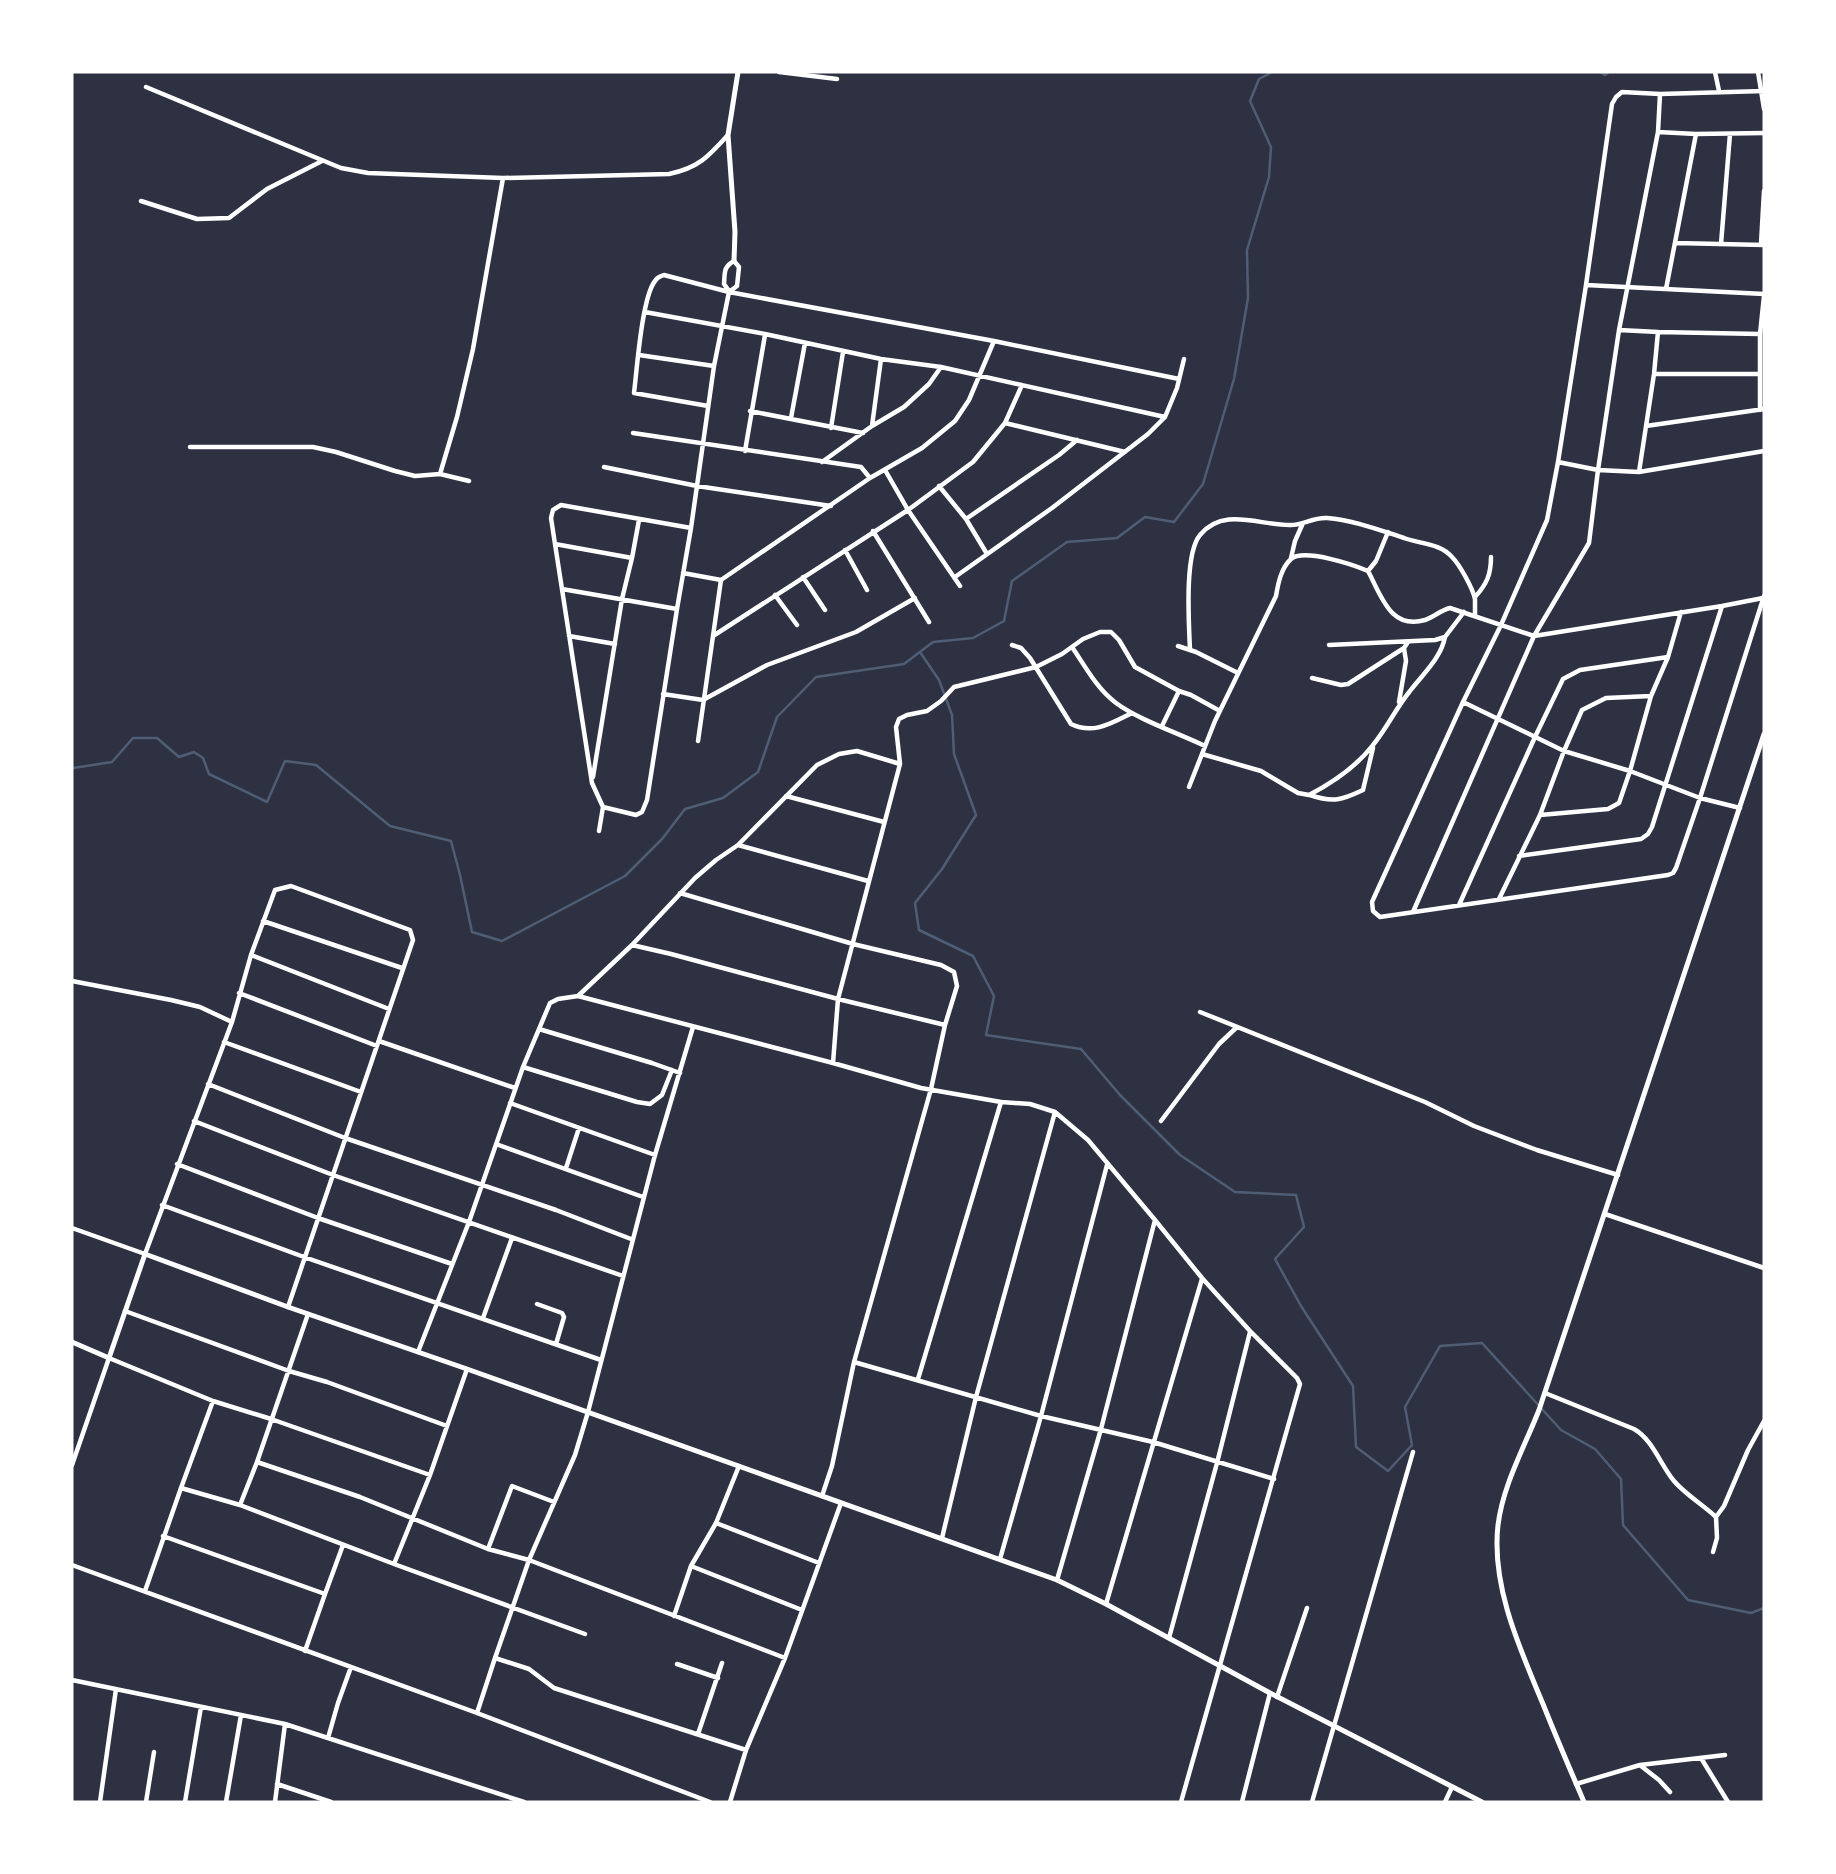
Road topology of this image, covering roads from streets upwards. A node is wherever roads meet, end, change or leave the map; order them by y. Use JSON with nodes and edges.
{"nodes":[{"id":1,"x":738,"y":72,"type":"edge"},
{"id":2,"x":779,"y":72,"type":"edge"},
{"id":3,"x":1714,"y":72,"type":"edge"},
{"id":4,"x":1758,"y":72,"type":"edge"},
{"id":5,"x":837,"y":79,"type":"dead end"},
{"id":6,"x":146,"y":87,"type":"dead end"},
{"id":7,"x":1719,"y":91,"type":"junction"},
{"id":8,"x":1763,"y":91,"type":"edge"},
{"id":9,"x":1660,"y":94,"type":"junction"},
{"id":10,"x":1764,"y":109,"type":"edge"},
{"id":11,"x":1658,"y":132,"type":"junction"},
{"id":12,"x":1764,"y":133,"type":"edge"},
{"id":13,"x":1696,"y":134,"type":"junction"},
{"id":14,"x":1730,"y":134,"type":"junction"},
{"id":15,"x":728,"y":135,"type":"junction"},
{"id":16,"x":323,"y":161,"type":"junction"},
{"id":17,"x":503,"y":178,"type":"junction"},
{"id":18,"x":1764,"y":191,"type":"edge"},
{"id":19,"x":141,"y":201,"type":"dead end"},
{"id":20,"x":1675,"y":243,"type":"junction"},
{"id":21,"x":1721,"y":244,"type":"junction"},
{"id":22,"x":1763,"y":245,"type":"edge"},
{"id":23,"x":734,"y":261,"type":"junction"},
{"id":24,"x":1586,"y":285,"type":"junction"},
{"id":25,"x":1626,"y":288,"type":"junction"},
{"id":26,"x":1666,"y":289,"type":"junction"},
{"id":27,"x":730,"y":292,"type":"junction"},
{"id":28,"x":1764,"y":295,"type":"edge"},
{"id":29,"x":645,"y":312,"type":"junction"},
{"id":30,"x":724,"y":326,"type":"junction"},
{"id":31,"x":1619,"y":330,"type":"junction"},
{"id":32,"x":1658,"y":332,"type":"junction"},
{"id":33,"x":765,"y":334,"type":"junction"},
{"id":34,"x":1760,"y":334,"type":"junction"},
{"id":35,"x":994,"y":341,"type":"junction"},
{"id":36,"x":805,"y":343,"type":"junction"},
{"id":37,"x":843,"y":352,"type":"junction"},
{"id":38,"x":639,"y":355,"type":"junction"},
{"id":39,"x":881,"y":359,"type":"junction"},
{"id":40,"x":1184,"y":359,"type":"dead end"},
{"id":41,"x":714,"y":366,"type":"junction"},
{"id":42,"x":941,"y":367,"type":"junction"},
{"id":43,"x":1654,"y":374,"type":"junction"},
{"id":44,"x":1760,"y":374,"type":"junction"},
{"id":45,"x":979,"y":376,"type":"junction"},
{"id":46,"x":1179,"y":379,"type":"junction"},
{"id":47,"x":1022,"y":385,"type":"junction"},
{"id":48,"x":708,"y":406,"type":"junction"},
{"id":49,"x":1762,"y":409,"type":"edge"},
{"id":50,"x":750,"y":411,"type":"junction"},
{"id":51,"x":1165,"y":417,"type":"junction"},
{"id":52,"x":791,"y":418,"type":"junction"},
{"id":53,"x":1005,"y":423,"type":"junction"},
{"id":54,"x":872,"y":426,"type":"junction"},
{"id":55,"x":1646,"y":426,"type":"junction"},
{"id":56,"x":831,"y":428,"type":"junction"},
{"id":57,"x":633,"y":433,"type":"dead end"},
{"id":58,"x":864,"y":433,"type":"junction"},
{"id":59,"x":1077,"y":440,"type":"junction"},
{"id":60,"x":702,"y":443,"type":"junction"},
{"id":61,"x":190,"y":447,"type":"dead end"},
{"id":62,"x":745,"y":451,"type":"junction"},
{"id":63,"x":1764,"y":451,"type":"edge"},
{"id":64,"x":1125,"y":453,"type":"junction"},
{"id":65,"x":1558,"y":462,"type":"junction"},
{"id":66,"x":821,"y":463,"type":"junction"},
{"id":67,"x":604,"y":467,"type":"dead end"},
{"id":68,"x":885,"y":470,"type":"junction"},
{"id":69,"x":1598,"y":470,"type":"junction"},
{"id":70,"x":1639,"y":471,"type":"junction"},
{"id":71,"x":440,"y":474,"type":"junction"},
{"id":72,"x":870,"y":478,"type":"junction"},
{"id":73,"x":469,"y":481,"type":"dead end"},
{"id":74,"x":697,"y":486,"type":"junction"},
{"id":75,"x":939,"y":486,"type":"junction"},
{"id":76,"x":832,"y":506,"type":"junction"},
{"id":77,"x":908,"y":510,"type":"junction"},
{"id":78,"x":965,"y":519,"type":"junction"},
{"id":79,"x":639,"y":520,"type":"junction"},
{"id":80,"x":1303,"y":523,"type":"junction"},
{"id":81,"x":691,"y":528,"type":"junction"},
{"id":82,"x":873,"y":531,"type":"junction"},
{"id":83,"x":1388,"y":532,"type":"junction"},
{"id":84,"x":555,"y":544,"type":"junction"},
{"id":85,"x":845,"y":550,"type":"junction"},
{"id":86,"x":987,"y":554,"type":"junction"},
{"id":87,"x":1491,"y":557,"type":"dead end"},
{"id":88,"x":632,"y":558,"type":"junction"},
{"id":89,"x":1290,"y":559,"type":"junction"},
{"id":90,"x":1368,"y":571,"type":"junction"},
{"id":91,"x":683,"y":573,"type":"junction"},
{"id":92,"x":803,"y":577,"type":"junction"},
{"id":93,"x":955,"y":578,"type":"junction"},
{"id":94,"x":721,"y":579,"type":"junction"},
{"id":95,"x":960,"y":586,"type":"dead end"},
{"id":96,"x":562,"y":589,"type":"junction"},
{"id":97,"x":867,"y":590,"type":"dead end"},
{"id":98,"x":775,"y":595,"type":"junction"},
{"id":99,"x":1475,"y":597,"type":"junction"},
{"id":100,"x":1764,"y":597,"type":"edge"},
{"id":101,"x":915,"y":598,"type":"junction"},
{"id":102,"x":622,"y":599,"type":"junction"},
{"id":103,"x":1722,"y":606,"type":"junction"},
{"id":104,"x":677,"y":609,"type":"junction"},
{"id":105,"x":825,"y":610,"type":"dead end"},
{"id":106,"x":1465,"y":612,"type":"junction"},
{"id":107,"x":1681,"y":612,"type":"junction"},
{"id":108,"x":1475,"y":615,"type":"junction"},
{"id":109,"x":929,"y":622,"type":"dead end"},
{"id":110,"x":797,"y":625,"type":"dead end"},
{"id":111,"x":1501,"y":625,"type":"junction"},
{"id":112,"x":569,"y":636,"type":"junction"},
{"id":113,"x":713,"y":636,"type":"junction"},
{"id":114,"x":1534,"y":636,"type":"junction"},
{"id":115,"x":1445,"y":637,"type":"junction"},
{"id":116,"x":1409,"y":642,"type":"junction"},
{"id":117,"x":615,"y":644,"type":"junction"},
{"id":118,"x":1012,"y":645,"type":"dead end"},
{"id":119,"x":1329,"y":645,"type":"dead end"},
{"id":120,"x":1178,"y":646,"type":"dead end"},
{"id":121,"x":1072,"y":647,"type":"junction"},
{"id":122,"x":1404,"y":648,"type":"junction"},
{"id":123,"x":1190,"y":650,"type":"junction"},
{"id":124,"x":1668,"y":657,"type":"junction"},
{"id":125,"x":1036,"y":667,"type":"junction"},
{"id":126,"x":1238,"y":673,"type":"junction"},
{"id":127,"x":1312,"y":678,"type":"dead end"},
{"id":128,"x":1178,"y":691,"type":"junction"},
{"id":129,"x":663,"y":694,"type":"junction"},
{"id":130,"x":1651,"y":696,"type":"junction"},
{"id":131,"x":703,"y":700,"type":"junction"},
{"id":132,"x":1463,"y":702,"type":"junction"},
{"id":133,"x":1399,"y":706,"type":"junction"},
{"id":134,"x":1220,"y":711,"type":"junction"},
{"id":135,"x":1132,"y":713,"type":"junction"},
{"id":136,"x":1498,"y":719,"type":"junction"},
{"id":137,"x":1161,"y":726,"type":"junction"},
{"id":138,"x":1764,"y":734,"type":"edge"},
{"id":139,"x":1535,"y":737,"type":"junction"},
{"id":140,"x":698,"y":741,"type":"dead end"},
{"id":141,"x":1374,"y":745,"type":"junction"},
{"id":142,"x":1205,"y":746,"type":"junction"},
{"id":143,"x":1564,"y":751,"type":"junction"},
{"id":144,"x":1202,"y":754,"type":"junction"},
{"id":145,"x":900,"y":764,"type":"junction"},
{"id":146,"x":1630,"y":771,"type":"junction"},
{"id":147,"x":592,"y":783,"type":"junction"},
{"id":148,"x":1665,"y":785,"type":"junction"},
{"id":149,"x":1189,"y":787,"type":"dead end"},
{"id":150,"x":1309,"y":795,"type":"junction"},
{"id":151,"x":786,"y":796,"type":"junction"},
{"id":152,"x":1700,"y":798,"type":"junction"},
{"id":153,"x":603,"y":807,"type":"junction"},
{"id":154,"x":1740,"y":808,"type":"junction"},
{"id":155,"x":1540,"y":815,"type":"junction"},
{"id":156,"x":884,"y":822,"type":"junction"},
{"id":157,"x":599,"y":831,"type":"dead end"},
{"id":158,"x":738,"y":845,"type":"junction"},
{"id":159,"x":1519,"y":856,"type":"junction"},
{"id":160,"x":869,"y":881,"type":"junction"},
{"id":161,"x":680,"y":893,"type":"junction"},
{"id":162,"x":1499,"y":900,"type":"junction"},
{"id":163,"x":1459,"y":906,"type":"junction"},
{"id":164,"x":1413,"y":912,"type":"junction"},
{"id":165,"x":263,"y":920,"type":"junction"},
{"id":166,"x":853,"y":943,"type":"junction"},
{"id":167,"x":632,"y":945,"type":"junction"},
{"id":168,"x":251,"y":954,"type":"junction"},
{"id":169,"x":402,"y":968,"type":"junction"},
{"id":170,"x":72,"y":981,"type":"edge"},
{"id":171,"x":239,"y":993,"type":"junction"},
{"id":172,"x":578,"y":996,"type":"junction"},
{"id":173,"x":838,"y":999,"type":"junction"},
{"id":174,"x":389,"y":1009,"type":"junction"},
{"id":175,"x":1200,"y":1012,"type":"dead end"},
{"id":176,"x":232,"y":1022,"type":"junction"},
{"id":177,"x":946,"y":1025,"type":"junction"},
{"id":178,"x":1238,"y":1026,"type":"junction"},
{"id":179,"x":693,"y":1027,"type":"junction"},
{"id":180,"x":539,"y":1028,"type":"junction"},
{"id":181,"x":224,"y":1042,"type":"junction"},
{"id":182,"x":378,"y":1043,"type":"junction"},
{"id":183,"x":833,"y":1063,"type":"junction"},
{"id":184,"x":523,"y":1067,"type":"junction"},
{"id":185,"x":672,"y":1070,"type":"junction"},
{"id":186,"x":680,"y":1073,"type":"junction"},
{"id":187,"x":208,"y":1084,"type":"junction"},
{"id":188,"x":515,"y":1088,"type":"junction"},
{"id":189,"x":931,"y":1089,"type":"junction"},
{"id":190,"x":361,"y":1092,"type":"junction"},
{"id":191,"x":1001,"y":1101,"type":"junction"},
{"id":192,"x":510,"y":1103,"type":"junction"},
{"id":193,"x":1055,"y":1112,"type":"junction"},
{"id":194,"x":194,"y":1121,"type":"junction"},
{"id":195,"x":1161,"y":1121,"type":"dead end"},
{"id":196,"x":579,"y":1128,"type":"junction"},
{"id":197,"x":345,"y":1138,"type":"junction"},
{"id":198,"x":496,"y":1144,"type":"junction"},
{"id":199,"x":654,"y":1154,"type":"junction"},
{"id":200,"x":177,"y":1164,"type":"junction"},
{"id":201,"x":1107,"y":1166,"type":"junction"},
{"id":202,"x":566,"y":1168,"type":"junction"},
{"id":203,"x":332,"y":1175,"type":"junction"},
{"id":204,"x":1618,"y":1175,"type":"junction"},
{"id":205,"x":481,"y":1183,"type":"junction"},
{"id":206,"x":643,"y":1196,"type":"junction"},
{"id":207,"x":162,"y":1205,"type":"junction"},
{"id":208,"x":1605,"y":1214,"type":"junction"},
{"id":209,"x":318,"y":1218,"type":"junction"},
{"id":210,"x":1155,"y":1220,"type":"junction"},
{"id":211,"x":468,"y":1222,"type":"junction"},
{"id":212,"x":72,"y":1228,"type":"edge"},
{"id":213,"x":512,"y":1238,"type":"junction"},
{"id":214,"x":631,"y":1239,"type":"junction"},
{"id":215,"x":145,"y":1254,"type":"junction"},
{"id":216,"x":304,"y":1257,"type":"junction"},
{"id":217,"x":452,"y":1264,"type":"junction"},
{"id":218,"x":1764,"y":1268,"type":"edge"},
{"id":219,"x":623,"y":1276,"type":"junction"},
{"id":220,"x":1202,"y":1278,"type":"junction"},
{"id":221,"x":437,"y":1302,"type":"junction"},
{"id":222,"x":537,"y":1304,"type":"dead end"},
{"id":223,"x":288,"y":1307,"type":"junction"},
{"id":224,"x":125,"y":1311,"type":"junction"},
{"id":225,"x":308,"y":1314,"type":"junction"},
{"id":226,"x":483,"y":1318,"type":"junction"},
{"id":227,"x":1250,"y":1331,"type":"junction"},
{"id":228,"x":72,"y":1342,"type":"edge"},
{"id":229,"x":556,"y":1344,"type":"junction"},
{"id":230,"x":418,"y":1352,"type":"junction"},
{"id":231,"x":108,"y":1358,"type":"junction"},
{"id":232,"x":601,"y":1360,"type":"junction"},
{"id":233,"x":854,"y":1362,"type":"junction"},
{"id":234,"x":467,"y":1369,"type":"junction"},
{"id":235,"x":289,"y":1371,"type":"junction"},
{"id":236,"x":918,"y":1380,"type":"junction"},
{"id":237,"x":1545,"y":1395,"type":"junction"},
{"id":238,"x":976,"y":1397,"type":"junction"},
{"id":239,"x":212,"y":1401,"type":"junction"},
{"id":240,"x":587,"y":1412,"type":"junction"},
{"id":241,"x":1041,"y":1416,"type":"junction"},
{"id":242,"x":271,"y":1419,"type":"junction"},
{"id":243,"x":1764,"y":1421,"type":"edge"},
{"id":244,"x":447,"y":1426,"type":"junction"},
{"id":245,"x":1101,"y":1429,"type":"junction"},
{"id":246,"x":1153,"y":1442,"type":"junction"},
{"id":247,"x":1413,"y":1452,"type":"dead end"},
{"id":248,"x":257,"y":1462,"type":"junction"},
{"id":249,"x":1217,"y":1463,"type":"junction"},
{"id":250,"x":72,"y":1465,"type":"edge"},
{"id":251,"x":739,"y":1466,"type":"junction"},
{"id":252,"x":430,"y":1475,"type":"junction"},
{"id":253,"x":1274,"y":1479,"type":"junction"},
{"id":254,"x":181,"y":1488,"type":"junction"},
{"id":255,"x":822,"y":1496,"type":"junction"},
{"id":256,"x":554,"y":1502,"type":"junction"},
{"id":257,"x":841,"y":1503,"type":"junction"},
{"id":258,"x":240,"y":1505,"type":"junction"},
{"id":259,"x":1716,"y":1517,"type":"junction"},
{"id":260,"x":413,"y":1518,"type":"junction"},
{"id":261,"x":716,"y":1523,"type":"junction"},
{"id":262,"x":163,"y":1536,"type":"junction"},
{"id":263,"x":942,"y":1538,"type":"junction"},
{"id":264,"x":343,"y":1545,"type":"junction"},
{"id":265,"x":488,"y":1549,"type":"junction"},
{"id":266,"x":1713,"y":1552,"type":"dead end"},
{"id":267,"x":1000,"y":1559,"type":"junction"},
{"id":268,"x":529,"y":1560,"type":"junction"},
{"id":269,"x":819,"y":1563,"type":"junction"},
{"id":270,"x":394,"y":1564,"type":"junction"},
{"id":271,"x":72,"y":1565,"type":"edge"},
{"id":272,"x":691,"y":1566,"type":"junction"},
{"id":273,"x":1057,"y":1580,"type":"junction"},
{"id":274,"x":145,"y":1591,"type":"junction"},
{"id":275,"x":325,"y":1594,"type":"junction"},
{"id":276,"x":1106,"y":1604,"type":"junction"},
{"id":277,"x":513,"y":1606,"type":"junction"},
{"id":278,"x":1307,"y":1608,"type":"dead end"},
{"id":279,"x":802,"y":1610,"type":"junction"},
{"id":280,"x":674,"y":1616,"type":"junction"},
{"id":281,"x":585,"y":1634,"type":"dead end"},
{"id":282,"x":1169,"y":1638,"type":"junction"},
{"id":283,"x":305,"y":1651,"type":"junction"},
{"id":284,"x":495,"y":1658,"type":"junction"},
{"id":285,"x":785,"y":1658,"type":"junction"},
{"id":286,"x":722,"y":1663,"type":"dead end"},
{"id":287,"x":677,"y":1664,"type":"dead end"},
{"id":288,"x":1220,"y":1666,"type":"junction"},
{"id":289,"x":351,"y":1667,"type":"junction"},
{"id":290,"x":718,"y":1678,"type":"junction"},
{"id":291,"x":72,"y":1680,"type":"edge"},
{"id":292,"x":116,"y":1689,"type":"junction"},
{"id":293,"x":1270,"y":1693,"type":"junction"},
{"id":294,"x":1277,"y":1697,"type":"junction"},
{"id":295,"x":201,"y":1707,"type":"junction"},
{"id":296,"x":477,"y":1713,"type":"junction"},
{"id":297,"x":241,"y":1715,"type":"junction"},
{"id":298,"x":285,"y":1724,"type":"junction"},
{"id":299,"x":1333,"y":1726,"type":"junction"},
{"id":300,"x":698,"y":1734,"type":"junction"},
{"id":301,"x":328,"y":1738,"type":"junction"},
{"id":302,"x":746,"y":1750,"type":"junction"},
{"id":303,"x":154,"y":1752,"type":"dead end"},
{"id":304,"x":1726,"y":1755,"type":"dead end"},
{"id":305,"x":1701,"y":1758,"type":"junction"},
{"id":306,"x":1640,"y":1765,"type":"junction"},
{"id":307,"x":277,"y":1784,"type":"junction"},
{"id":308,"x":1576,"y":1784,"type":"junction"},
{"id":309,"x":1452,"y":1787,"type":"junction"},
{"id":310,"x":1670,"y":1792,"type":"dead end"},
{"id":311,"x":100,"y":1802,"type":"edge"},
{"id":312,"x":146,"y":1802,"type":"edge"},
{"id":313,"x":185,"y":1802,"type":"edge"},
{"id":314,"x":226,"y":1802,"type":"edge"},
{"id":315,"x":275,"y":1802,"type":"edge"},
{"id":316,"x":331,"y":1802,"type":"edge"},
{"id":317,"x":520,"y":1802,"type":"edge"},
{"id":318,"x":710,"y":1802,"type":"edge"},
{"id":319,"x":730,"y":1802,"type":"edge"},
{"id":320,"x":1181,"y":1802,"type":"edge"},
{"id":321,"x":1242,"y":1802,"type":"edge"},
{"id":322,"x":1312,"y":1802,"type":"edge"},
{"id":323,"x":1445,"y":1802,"type":"edge"},
{"id":324,"x":1482,"y":1802,"type":"edge"},
{"id":325,"x":1584,"y":1802,"type":"edge"},
{"id":326,"x":1728,"y":1802,"type":"edge"}],
"edges":[{"from":1,"to":15,"type":"street"},
{"from":2,"to":5,"type":"street"},
{"from":3,"to":7,"type":"street"},
{"from":4,"to":8,"type":"street"},
{"from":6,"to":16,"type":"street"},
{"from":7,"to":8,"type":"street"},
{"from":7,"to":9,"type":"street"},
{"from":8,"to":10,"type":"street"},
{"from":9,"to":11,"type":"street"},
{"from":9,"to":24,"type":"street"},
{"from":11,"to":13,"type":"street"},
{"from":11,"to":25,"type":"street"},
{"from":12,"to":14,"type":"street"},
{"from":13,"to":14,"type":"street"},
{"from":13,"to":20,"type":"street"},
{"from":14,"to":21,"type":"street"},
{"from":15,"to":17,"type":"street"},
{"from":15,"to":23,"type":"street"},
{"from":16,"to":17,"type":"street"},
{"from":16,"to":19,"type":"street"},
{"from":17,"to":71,"type":"street"},
{"from":18,"to":22,"type":"street"},
{"from":20,"to":21,"type":"street"},
{"from":20,"to":26,"type":"street"},
{"from":21,"to":22,"type":"street"},
{"from":23,"to":27,"type":"street"},
{"from":23,"to":27,"type":"street"},
{"from":24,"to":25,"type":"street"},
{"from":24,"to":65,"type":"street"},
{"from":25,"to":26,"type":"street"},
{"from":25,"to":31,"type":"street"},
{"from":26,"to":28,"type":"street"},
{"from":27,"to":29,"type":"street"},
{"from":27,"to":30,"type":"street"},
{"from":27,"to":35,"type":"street"},
{"from":28,"to":34,"type":"street"},
{"from":29,"to":30,"type":"street"},
{"from":29,"to":38,"type":"street"},
{"from":30,"to":33,"type":"street"},
{"from":30,"to":41,"type":"street"},
{"from":31,"to":32,"type":"street"},
{"from":31,"to":69,"type":"street"},
{"from":32,"to":34,"type":"street"},
{"from":32,"to":43,"type":"street"},
{"from":33,"to":36,"type":"street"},
{"from":33,"to":50,"type":"street"},
{"from":34,"to":44,"type":"street"},
{"from":35,"to":45,"type":"street"},
{"from":35,"to":46,"type":"street"},
{"from":36,"to":37,"type":"street"},
{"from":36,"to":52,"type":"street"},
{"from":37,"to":39,"type":"street"},
{"from":37,"to":56,"type":"street"},
{"from":38,"to":41,"type":"street"},
{"from":38,"to":48,"type":"street"},
{"from":39,"to":42,"type":"street"},
{"from":39,"to":54,"type":"street"},
{"from":40,"to":46,"type":"street"},
{"from":41,"to":48,"type":"street"},
{"from":42,"to":45,"type":"street"},
{"from":42,"to":54,"type":"street"},
{"from":43,"to":44,"type":"street"},
{"from":43,"to":55,"type":"street"},
{"from":44,"to":49,"type":"street"},
{"from":45,"to":47,"type":"street"},
{"from":45,"to":68,"type":"street"},
{"from":46,"to":51,"type":"street"},
{"from":47,"to":51,"type":"street"},
{"from":47,"to":53,"type":"street"},
{"from":48,"to":60,"type":"street"},
{"from":49,"to":55,"type":"street"},
{"from":50,"to":52,"type":"street"},
{"from":50,"to":62,"type":"street"},
{"from":51,"to":64,"type":"street"},
{"from":52,"to":56,"type":"street"},
{"from":53,"to":59,"type":"street"},
{"from":53,"to":75,"type":"street"},
{"from":54,"to":58,"type":"street"},
{"from":55,"to":70,"type":"street"},
{"from":56,"to":58,"type":"street"},
{"from":57,"to":60,"type":"street"},
{"from":58,"to":66,"type":"street"},
{"from":59,"to":64,"type":"street"},
{"from":59,"to":78,"type":"street"},
{"from":60,"to":62,"type":"street"},
{"from":60,"to":74,"type":"street"},
{"from":61,"to":71,"type":"street"},
{"from":62,"to":66,"type":"street"},
{"from":63,"to":70,"type":"street"},
{"from":64,"to":86,"type":"street"},
{"from":65,"to":69,"type":"street"},
{"from":65,"to":111,"type":"street"},
{"from":66,"to":72,"type":"street"},
{"from":67,"to":74,"type":"street"},
{"from":68,"to":72,"type":"street"},
{"from":68,"to":77,"type":"street"},
{"from":69,"to":70,"type":"street"},
{"from":69,"to":114,"type":"street"},
{"from":71,"to":73,"type":"street"},
{"from":72,"to":76,"type":"street"},
{"from":74,"to":76,"type":"street"},
{"from":74,"to":81,"type":"street"},
{"from":75,"to":77,"type":"street"},
{"from":75,"to":78,"type":"street"},
{"from":76,"to":94,"type":"street"},
{"from":77,"to":82,"type":"street"},
{"from":77,"to":93,"type":"street"},
{"from":78,"to":86,"type":"street"},
{"from":79,"to":81,"type":"street"},
{"from":79,"to":84,"type":"street"},
{"from":79,"to":88,"type":"street"},
{"from":80,"to":83,"type":"street"},
{"from":80,"to":89,"type":"street"},
{"from":80,"to":123,"type":"street"},
{"from":81,"to":91,"type":"street"},
{"from":82,"to":85,"type":"street"},
{"from":82,"to":101,"type":"street"},
{"from":83,"to":90,"type":"street"},
{"from":83,"to":99,"type":"street"},
{"from":84,"to":88,"type":"street"},
{"from":84,"to":96,"type":"street"},
{"from":85,"to":92,"type":"street"},
{"from":85,"to":97,"type":"street"},
{"from":86,"to":93,"type":"street"},
{"from":87,"to":99,"type":"street"},
{"from":88,"to":102,"type":"street"},
{"from":89,"to":90,"type":"street"},
{"from":89,"to":126,"type":"street"},
{"from":90,"to":106,"type":"street"},
{"from":91,"to":94,"type":"street"},
{"from":91,"to":104,"type":"street"},
{"from":92,"to":98,"type":"street"},
{"from":92,"to":105,"type":"street"},
{"from":93,"to":95,"type":"street"},
{"from":94,"to":113,"type":"street"},
{"from":96,"to":102,"type":"street"},
{"from":96,"to":112,"type":"street"},
{"from":98,"to":110,"type":"street"},
{"from":98,"to":113,"type":"street"},
{"from":99,"to":108,"type":"street"},
{"from":100,"to":103,"type":"street"},
{"from":100,"to":152,"type":"street"},
{"from":101,"to":109,"type":"street"},
{"from":101,"to":131,"type":"street"},
{"from":102,"to":104,"type":"street"},
{"from":102,"to":117,"type":"street"},
{"from":103,"to":107,"type":"street"},
{"from":103,"to":148,"type":"street"},
{"from":104,"to":129,"type":"street"},
{"from":106,"to":108,"type":"street"},
{"from":106,"to":115,"type":"street"},
{"from":107,"to":114,"type":"street"},
{"from":107,"to":124,"type":"street"},
{"from":108,"to":111,"type":"street"},
{"from":111,"to":114,"type":"street"},
{"from":111,"to":132,"type":"street"},
{"from":112,"to":117,"type":"street"},
{"from":112,"to":147,"type":"street"},
{"from":113,"to":131,"type":"street"},
{"from":114,"to":136,"type":"street"},
{"from":115,"to":116,"type":"street"},
{"from":115,"to":133,"type":"street"},
{"from":116,"to":119,"type":"street"},
{"from":116,"to":122,"type":"street"},
{"from":117,"to":147,"type":"street"},
{"from":118,"to":125,"type":"street"},
{"from":120,"to":123,"type":"street"},
{"from":121,"to":125,"type":"street"},
{"from":121,"to":128,"type":"street"},
{"from":121,"to":135,"type":"street"},
{"from":122,"to":127,"type":"street"},
{"from":122,"to":133,"type":"street"},
{"from":123,"to":126,"type":"street"},
{"from":124,"to":130,"type":"street"},
{"from":124,"to":139,"type":"street"},
{"from":125,"to":135,"type":"street"},
{"from":125,"to":145,"type":"street"},
{"from":126,"to":134,"type":"street"},
{"from":128,"to":134,"type":"street"},
{"from":128,"to":137,"type":"street"},
{"from":129,"to":131,"type":"street"},
{"from":129,"to":153,"type":"street"},
{"from":130,"to":143,"type":"street"},
{"from":130,"to":146,"type":"street"},
{"from":131,"to":140,"type":"street"},
{"from":132,"to":136,"type":"street"},
{"from":132,"to":164,"type":"street"},
{"from":133,"to":141,"type":"street"},
{"from":134,"to":142,"type":"street"},
{"from":135,"to":137,"type":"street"},
{"from":136,"to":139,"type":"street"},
{"from":136,"to":164,"type":"street"},
{"from":137,"to":142,"type":"street"},
{"from":138,"to":154,"type":"street"},
{"from":139,"to":143,"type":"street"},
{"from":139,"to":163,"type":"street"},
{"from":141,"to":150,"type":"street"},
{"from":141,"to":150,"type":"street"},
{"from":142,"to":144,"type":"street"},
{"from":143,"to":146,"type":"street"},
{"from":143,"to":155,"type":"street"},
{"from":144,"to":149,"type":"street"},
{"from":144,"to":150,"type":"street"},
{"from":145,"to":151,"type":"street"},
{"from":145,"to":156,"type":"street"},
{"from":146,"to":148,"type":"street"},
{"from":146,"to":155,"type":"street"},
{"from":147,"to":153,"type":"street"},
{"from":148,"to":152,"type":"street"},
{"from":148,"to":159,"type":"street"},
{"from":151,"to":156,"type":"street"},
{"from":151,"to":158,"type":"street"},
{"from":152,"to":154,"type":"street"},
{"from":152,"to":162,"type":"street"},
{"from":153,"to":157,"type":"street"},
{"from":154,"to":204,"type":"street"},
{"from":155,"to":159,"type":"street"},
{"from":156,"to":160,"type":"street"},
{"from":158,"to":160,"type":"street"},
{"from":158,"to":161,"type":"street"},
{"from":159,"to":162,"type":"street"},
{"from":160,"to":166,"type":"street"},
{"from":161,"to":166,"type":"street"},
{"from":161,"to":167,"type":"street"},
{"from":162,"to":163,"type":"street"},
{"from":163,"to":164,"type":"street"},
{"from":165,"to":168,"type":"street"},
{"from":165,"to":169,"type":"street"},
{"from":165,"to":169,"type":"street"},
{"from":166,"to":173,"type":"street"},
{"from":166,"to":177,"type":"street"},
{"from":167,"to":172,"type":"street"},
{"from":167,"to":173,"type":"street"},
{"from":168,"to":171,"type":"street"},
{"from":168,"to":174,"type":"street"},
{"from":169,"to":174,"type":"street"},
{"from":170,"to":176,"type":"street"},
{"from":171,"to":176,"type":"street"},
{"from":171,"to":182,"type":"street"},
{"from":172,"to":179,"type":"street"},
{"from":172,"to":180,"type":"street"},
{"from":173,"to":177,"type":"street"},
{"from":173,"to":183,"type":"street"},
{"from":174,"to":182,"type":"street"},
{"from":175,"to":178,"type":"street"},
{"from":176,"to":181,"type":"street"},
{"from":177,"to":189,"type":"street"},
{"from":178,"to":195,"type":"street"},
{"from":178,"to":204,"type":"street"},
{"from":179,"to":183,"type":"street"},
{"from":179,"to":186,"type":"street"},
{"from":180,"to":184,"type":"street"},
{"from":180,"to":185,"type":"street"},
{"from":181,"to":187,"type":"street"},
{"from":181,"to":190,"type":"street"},
{"from":182,"to":188,"type":"street"},
{"from":182,"to":190,"type":"street"},
{"from":183,"to":189,"type":"street"},
{"from":184,"to":185,"type":"street"},
{"from":184,"to":188,"type":"street"},
{"from":185,"to":186,"type":"street"},
{"from":186,"to":199,"type":"street"},
{"from":187,"to":194,"type":"street"},
{"from":187,"to":197,"type":"street"},
{"from":188,"to":192,"type":"street"},
{"from":189,"to":191,"type":"street"},
{"from":189,"to":233,"type":"street"},
{"from":190,"to":197,"type":"street"},
{"from":191,"to":193,"type":"street"},
{"from":191,"to":236,"type":"street"},
{"from":192,"to":196,"type":"street"},
{"from":192,"to":198,"type":"street"},
{"from":193,"to":201,"type":"street"},
{"from":193,"to":238,"type":"street"},
{"from":194,"to":200,"type":"street"},
{"from":194,"to":203,"type":"street"},
{"from":196,"to":199,"type":"street"},
{"from":196,"to":202,"type":"street"},
{"from":197,"to":203,"type":"street"},
{"from":197,"to":205,"type":"street"},
{"from":198,"to":202,"type":"street"},
{"from":198,"to":205,"type":"street"},
{"from":199,"to":206,"type":"street"},
{"from":200,"to":207,"type":"street"},
{"from":200,"to":209,"type":"street"},
{"from":201,"to":210,"type":"street"},
{"from":201,"to":241,"type":"street"},
{"from":202,"to":206,"type":"street"},
{"from":203,"to":209,"type":"street"},
{"from":203,"to":211,"type":"street"},
{"from":204,"to":208,"type":"street"},
{"from":205,"to":211,"type":"street"},
{"from":205,"to":214,"type":"street"},
{"from":206,"to":214,"type":"street"},
{"from":207,"to":215,"type":"street"},
{"from":207,"to":216,"type":"street"},
{"from":208,"to":218,"type":"street"},
{"from":208,"to":237,"type":"street"},
{"from":209,"to":216,"type":"street"},
{"from":209,"to":217,"type":"street"},
{"from":210,"to":220,"type":"street"},
{"from":210,"to":245,"type":"street"},
{"from":211,"to":213,"type":"street"},
{"from":211,"to":217,"type":"street"},
{"from":212,"to":215,"type":"street"},
{"from":213,"to":219,"type":"street"},
{"from":213,"to":226,"type":"street"},
{"from":214,"to":219,"type":"street"},
{"from":215,"to":223,"type":"street"},
{"from":215,"to":224,"type":"street"},
{"from":216,"to":221,"type":"street"},
{"from":216,"to":223,"type":"street"},
{"from":217,"to":221,"type":"street"},
{"from":219,"to":232,"type":"street"},
{"from":220,"to":227,"type":"street"},
{"from":220,"to":246,"type":"street"},
{"from":221,"to":226,"type":"street"},
{"from":221,"to":230,"type":"street"},
{"from":222,"to":229,"type":"street"},
{"from":223,"to":225,"type":"street"},
{"from":224,"to":231,"type":"street"},
{"from":224,"to":235,"type":"street"},
{"from":225,"to":230,"type":"street"},
{"from":225,"to":235,"type":"street"},
{"from":226,"to":229,"type":"street"},
{"from":227,"to":249,"type":"street"},
{"from":227,"to":253,"type":"street"},
{"from":228,"to":231,"type":"street"},
{"from":229,"to":232,"type":"street"},
{"from":230,"to":234,"type":"street"},
{"from":231,"to":239,"type":"street"},
{"from":231,"to":250,"type":"street"},
{"from":232,"to":240,"type":"street"},
{"from":233,"to":236,"type":"street"},
{"from":233,"to":255,"type":"street"},
{"from":234,"to":240,"type":"street"},
{"from":234,"to":244,"type":"street"},
{"from":235,"to":242,"type":"street"},
{"from":235,"to":244,"type":"street"},
{"from":236,"to":238,"type":"street"},
{"from":237,"to":259,"type":"street"},
{"from":237,"to":308,"type":"street"},
{"from":238,"to":241,"type":"street"},
{"from":238,"to":263,"type":"street"},
{"from":239,"to":242,"type":"street"},
{"from":239,"to":254,"type":"street"},
{"from":240,"to":251,"type":"street"},
{"from":240,"to":256,"type":"street"},
{"from":241,"to":245,"type":"street"},
{"from":241,"to":267,"type":"street"},
{"from":242,"to":248,"type":"street"},
{"from":242,"to":252,"type":"street"},
{"from":243,"to":259,"type":"street"},
{"from":244,"to":252,"type":"street"},
{"from":245,"to":246,"type":"street"},
{"from":245,"to":273,"type":"street"},
{"from":246,"to":249,"type":"street"},
{"from":246,"to":276,"type":"street"},
{"from":247,"to":299,"type":"street"},
{"from":248,"to":258,"type":"street"},
{"from":248,"to":260,"type":"street"},
{"from":249,"to":253,"type":"street"},
{"from":249,"to":282,"type":"street"},
{"from":251,"to":255,"type":"street"},
{"from":251,"to":261,"type":"street"},
{"from":252,"to":260,"type":"street"},
{"from":253,"to":288,"type":"street"},
{"from":254,"to":258,"type":"street"},
{"from":254,"to":262,"type":"street"},
{"from":255,"to":257,"type":"street"},
{"from":256,"to":265,"type":"street"},
{"from":256,"to":268,"type":"street"},
{"from":257,"to":263,"type":"street"},
{"from":257,"to":269,"type":"street"},
{"from":258,"to":264,"type":"street"},
{"from":259,"to":266,"type":"street"},
{"from":260,"to":265,"type":"street"},
{"from":260,"to":270,"type":"street"},
{"from":261,"to":269,"type":"street"},
{"from":261,"to":272,"type":"street"},
{"from":262,"to":274,"type":"street"},
{"from":262,"to":275,"type":"street"},
{"from":263,"to":267,"type":"street"},
{"from":264,"to":270,"type":"street"},
{"from":264,"to":275,"type":"street"},
{"from":265,"to":268,"type":"street"},
{"from":267,"to":273,"type":"street"},
{"from":268,"to":277,"type":"street"},
{"from":268,"to":280,"type":"street"},
{"from":269,"to":279,"type":"street"},
{"from":270,"to":277,"type":"street"},
{"from":271,"to":274,"type":"street"},
{"from":272,"to":279,"type":"street"},
{"from":272,"to":280,"type":"street"},
{"from":273,"to":276,"type":"street"},
{"from":274,"to":283,"type":"street"},
{"from":275,"to":283,"type":"street"},
{"from":276,"to":282,"type":"street"},
{"from":277,"to":281,"type":"street"},
{"from":277,"to":284,"type":"street"},
{"from":278,"to":294,"type":"street"},
{"from":279,"to":285,"type":"street"},
{"from":280,"to":285,"type":"street"},
{"from":282,"to":288,"type":"street"},
{"from":283,"to":289,"type":"street"},
{"from":284,"to":296,"type":"street"},
{"from":284,"to":300,"type":"street"},
{"from":285,"to":302,"type":"street"},
{"from":286,"to":290,"type":"street"},
{"from":287,"to":290,"type":"street"},
{"from":288,"to":293,"type":"street"},
{"from":288,"to":320,"type":"street"},
{"from":289,"to":296,"type":"street"},
{"from":289,"to":301,"type":"street"},
{"from":290,"to":300,"type":"street"},
{"from":291,"to":292,"type":"street"},
{"from":292,"to":295,"type":"street"},
{"from":292,"to":311,"type":"street"},
{"from":293,"to":294,"type":"street"},
{"from":293,"to":321,"type":"street"},
{"from":294,"to":299,"type":"street"},
{"from":295,"to":297,"type":"street"},
{"from":295,"to":313,"type":"street"},
{"from":296,"to":318,"type":"street"},
{"from":297,"to":298,"type":"street"},
{"from":297,"to":314,"type":"street"},
{"from":298,"to":301,"type":"street"},
{"from":298,"to":307,"type":"street"},
{"from":299,"to":309,"type":"street"},
{"from":299,"to":322,"type":"street"},
{"from":300,"to":302,"type":"street"},
{"from":301,"to":317,"type":"street"},
{"from":302,"to":319,"type":"street"},
{"from":303,"to":312,"type":"street"},
{"from":304,"to":305,"type":"street"},
{"from":305,"to":306,"type":"street"},
{"from":305,"to":326,"type":"street"},
{"from":306,"to":308,"type":"street"},
{"from":306,"to":310,"type":"street"},
{"from":307,"to":315,"type":"street"},
{"from":307,"to":316,"type":"street"},
{"from":308,"to":325,"type":"street"},
{"from":309,"to":323,"type":"street"},
{"from":309,"to":324,"type":"street"}]}
